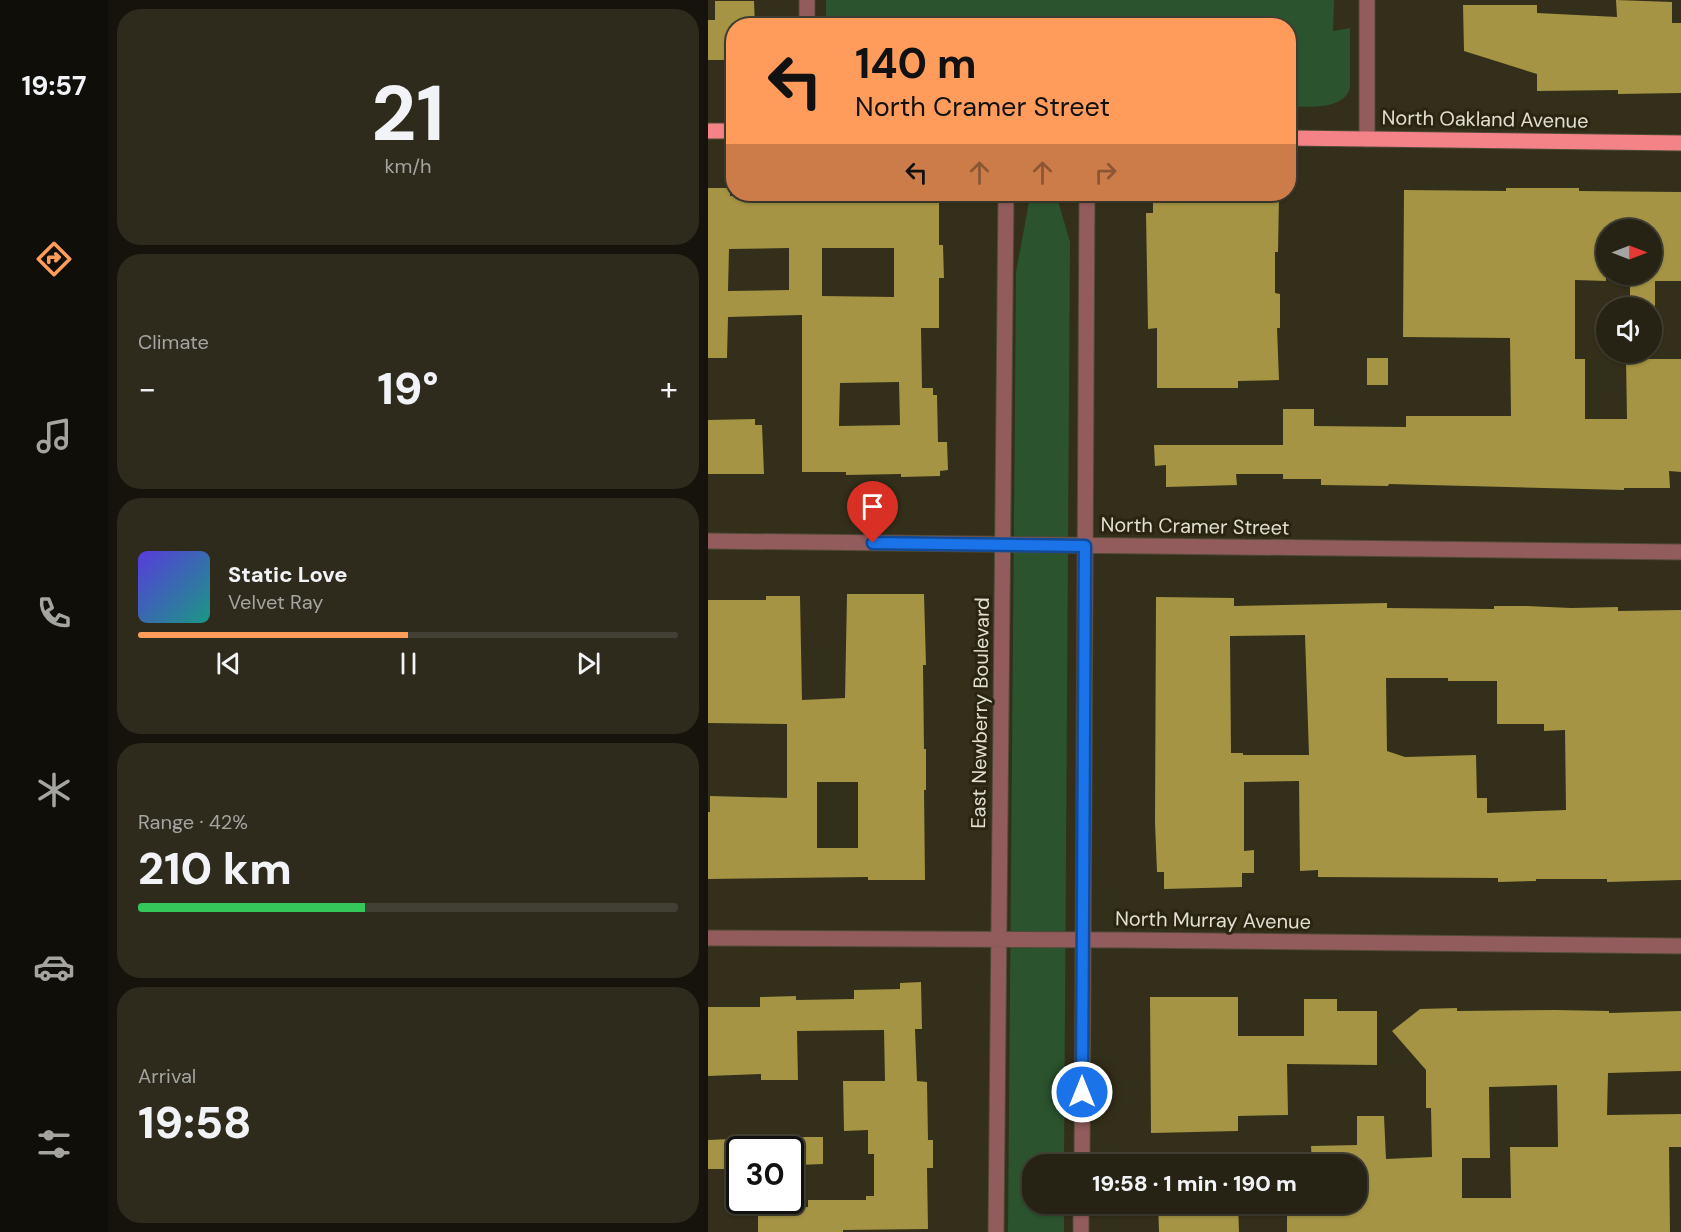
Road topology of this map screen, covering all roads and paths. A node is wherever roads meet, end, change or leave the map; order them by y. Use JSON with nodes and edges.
{"nodes":[{"id":1,"x":807,"y":0,"type":"edge"},
{"id":2,"x":1367,"y":0,"type":"edge"},
{"id":3,"x":807,"y":18,"type":"edge"},
{"id":4,"x":708,"y":131,"type":"edge"},
{"id":5,"x":726,"y":131,"type":"edge"},
{"id":6,"x":1296,"y":138,"type":"edge"},
{"id":7,"x":1367,"y":139,"type":"junction"},
{"id":8,"x":1681,"y":143,"type":"edge"},
{"id":9,"x":1005,"y":201,"type":"edge"},
{"id":10,"x":1087,"y":201,"type":"edge"},
{"id":11,"x":708,"y":541,"type":"edge"},
{"id":12,"x":1002,"y":545,"type":"junction"},
{"id":13,"x":1085,"y":546,"type":"junction"},
{"id":14,"x":1681,"y":552,"type":"edge"},
{"id":15,"x":708,"y":938,"type":"edge"},
{"id":16,"x":999,"y":940,"type":"junction"},
{"id":17,"x":1083,"y":940,"type":"junction"},
{"id":18,"x":1681,"y":946,"type":"edge"},
{"id":19,"x":1082,"y":1154,"type":"edge"},
{"id":20,"x":1082,"y":1214,"type":"edge"},
{"id":21,"x":996,"y":1232,"type":"edge"},
{"id":22,"x":1081,"y":1232,"type":"edge"}],
"edges":[{"from":1,"to":3,"type":"street"},
{"from":2,"to":7,"type":"street"},
{"from":4,"to":5,"type":"main road"},
{"from":6,"to":7,"type":"main road","name":"North Oakland Avenue"},
{"from":7,"to":8,"type":"main road","name":"North Oakland Avenue"},
{"from":9,"to":12,"type":"street","name":"East Newberry Boulevard"},
{"from":10,"to":13,"type":"street"},
{"from":11,"to":12,"type":"street","name":"North Cramer Street"},
{"from":12,"to":13,"type":"street","name":"North Cramer Street"},
{"from":12,"to":16,"type":"street","name":"East Newberry Boulevard"},
{"from":13,"to":14,"type":"street","name":"North Cramer Street"},
{"from":13,"to":17,"type":"street"},
{"from":15,"to":16,"type":"street","name":"North Murray Avenue"},
{"from":16,"to":17,"type":"street","name":"North Murray Avenue"},
{"from":16,"to":21,"type":"street","name":"East Newberry Boulevard"},
{"from":17,"to":18,"type":"street","name":"North Murray Avenue"},
{"from":17,"to":19,"type":"street"},
{"from":20,"to":22,"type":"street"}]}
